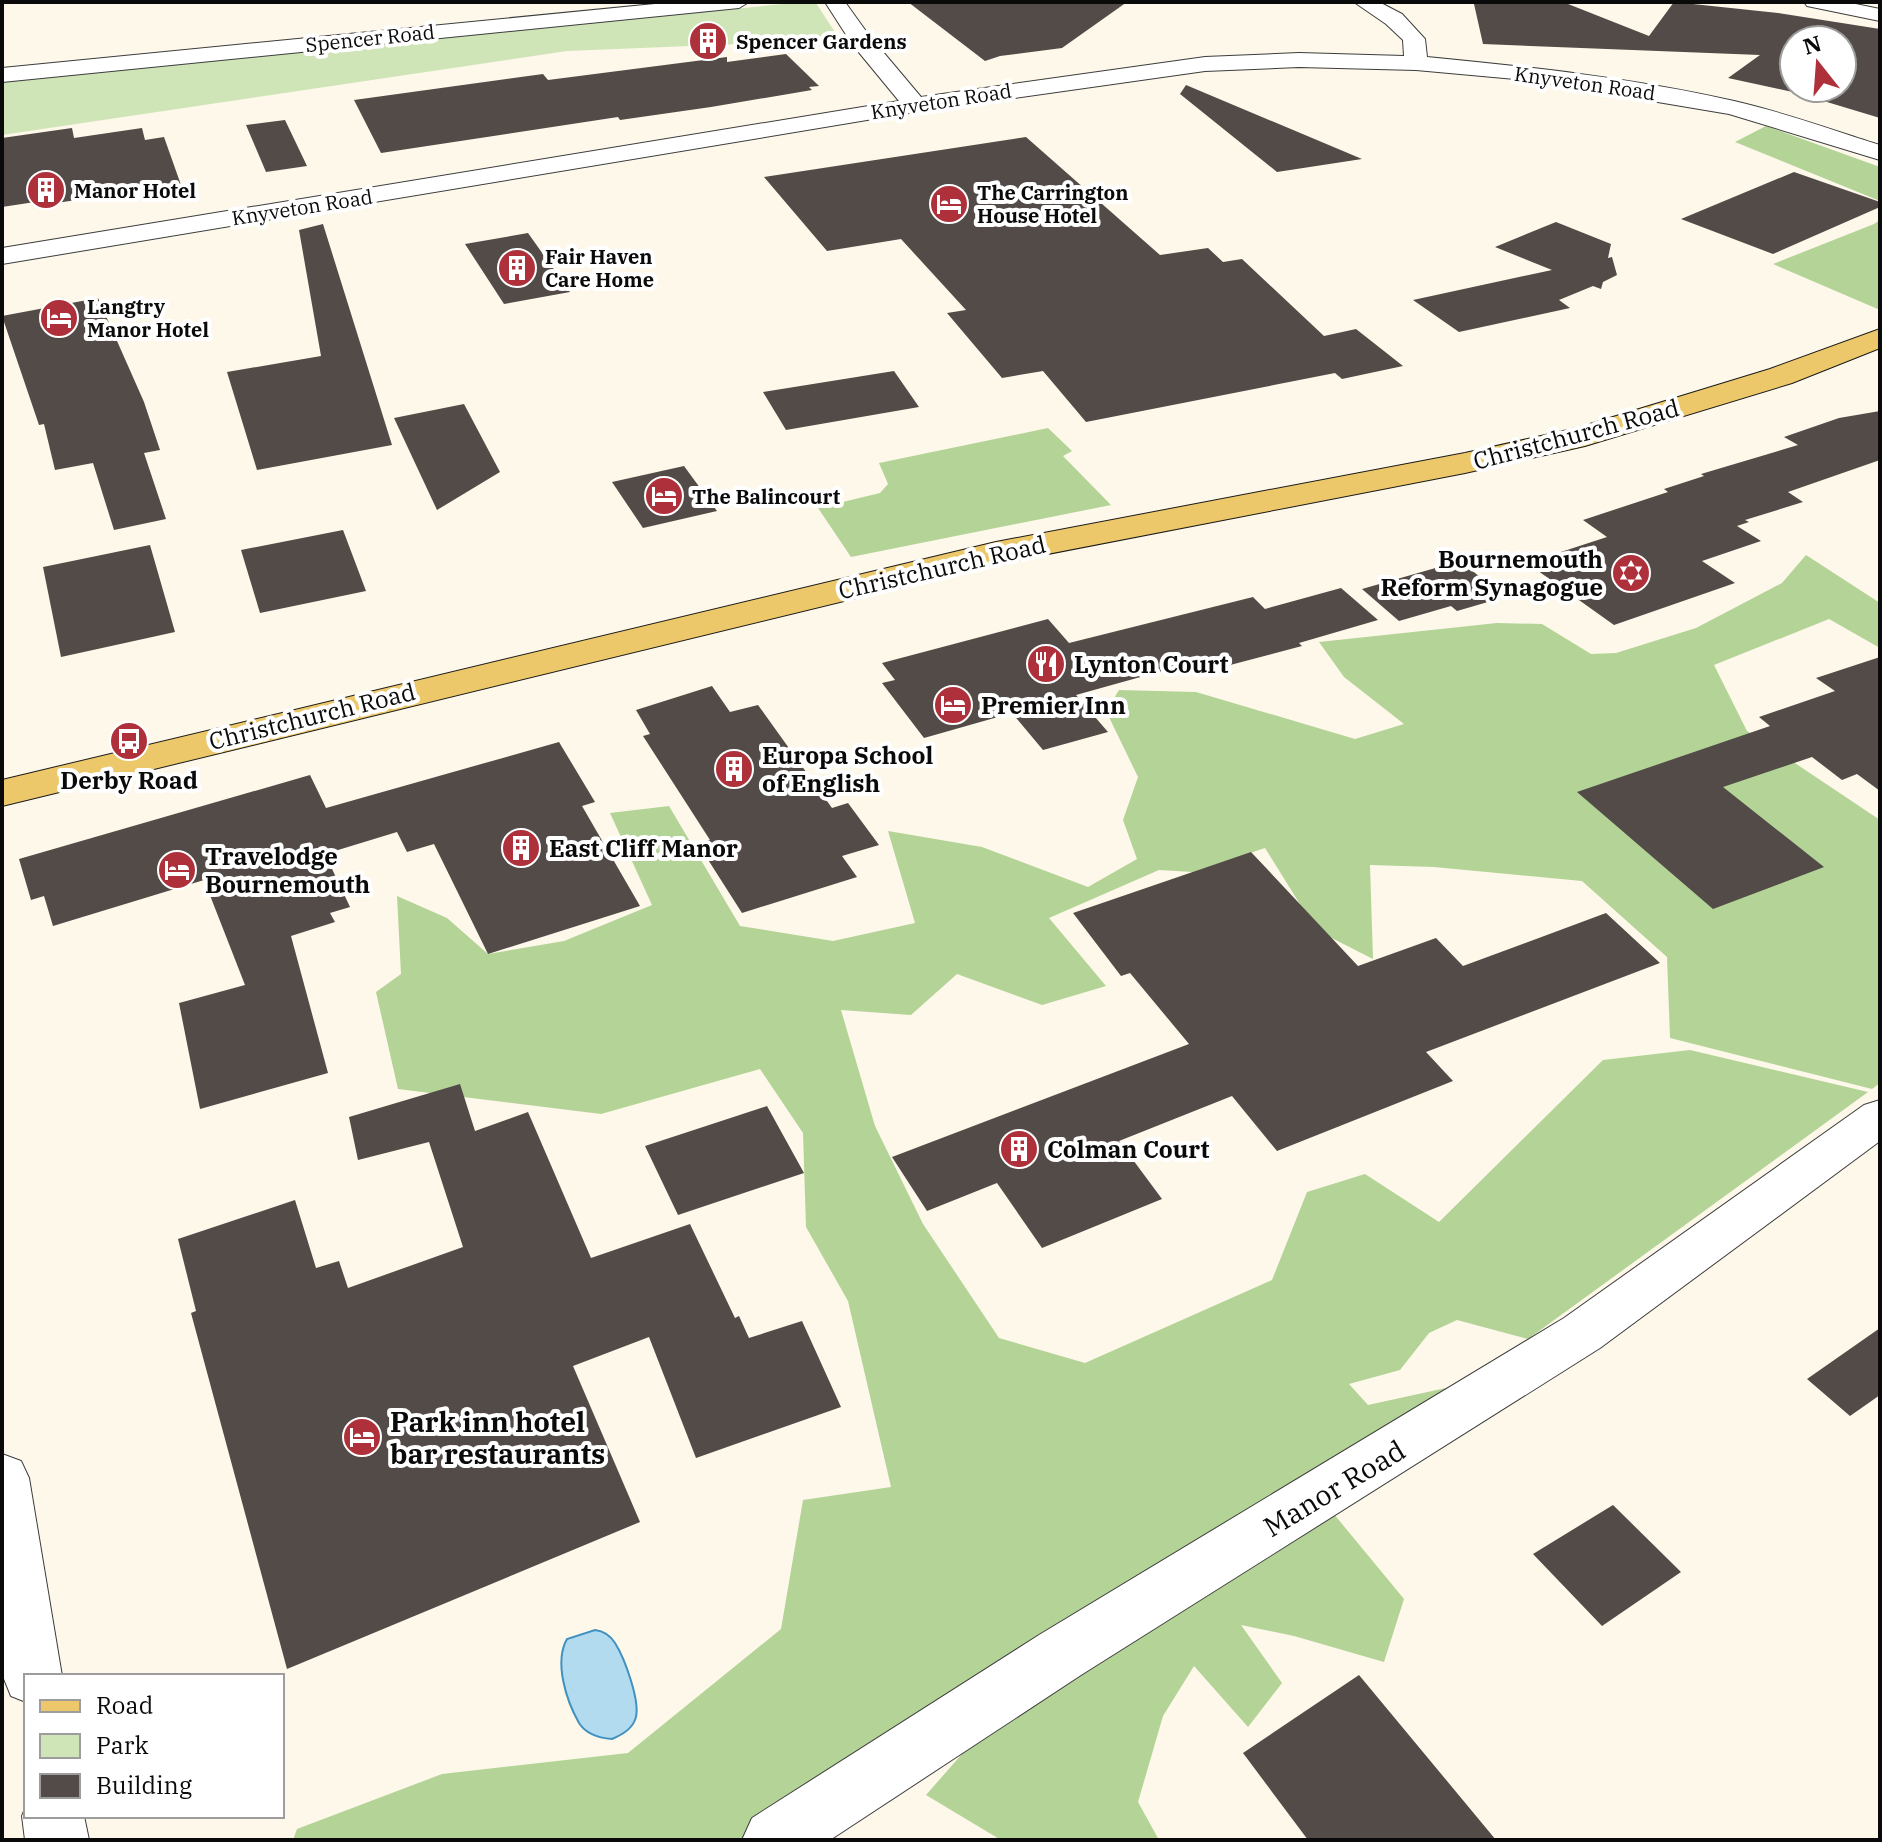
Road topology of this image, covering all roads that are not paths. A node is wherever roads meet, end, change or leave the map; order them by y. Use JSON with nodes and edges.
{"nodes":[{"id":1,"x":739,"y":2,"type":"edge"},
{"id":2,"x":835,"y":2,"type":"edge"},
{"id":3,"x":1364,"y":2,"type":"edge"},
{"id":4,"x":1814,"y":2,"type":"edge"},
{"id":5,"x":1880,"y":15,"type":"edge"},
{"id":6,"x":1416,"y":63,"type":"junction"},
{"id":7,"x":2,"y":75,"type":"edge"},
{"id":8,"x":915,"y":105,"type":"junction"},
{"id":9,"x":1880,"y":153,"type":"edge"},
{"id":10,"x":2,"y":256,"type":"edge"},
{"id":11,"x":1880,"y":338,"type":"edge"},
{"id":12,"x":2,"y":793,"type":"edge"},
{"id":13,"x":1880,"y":1117,"type":"edge"},
{"id":14,"x":2,"y":1478,"type":"edge"},
{"id":15,"x":32,"y":1674,"type":"edge"},
{"id":16,"x":53,"y":1818,"type":"edge"},
{"id":17,"x":57,"y":1840,"type":"edge"},
{"id":18,"x":774,"y":1840,"type":"edge"}],
"edges":[{"from":1,"to":7,"type":"street","name":"Spencer Road"},
{"from":2,"to":8,"type":"street"},
{"from":3,"to":6,"type":"street"},
{"from":4,"to":5,"type":"street"},
{"from":6,"to":8,"type":"street","name":"Knyveton Road"},
{"from":6,"to":9,"type":"street","name":"Knyveton Road"},
{"from":8,"to":10,"type":"street","name":"Knyveton Road"},
{"from":11,"to":12,"type":"main road","name":"Christchurch Road"},
{"from":13,"to":18,"type":"street","name":"Manor Road"},
{"from":14,"to":15,"type":"street"},
{"from":16,"to":17,"type":"street"}]}
